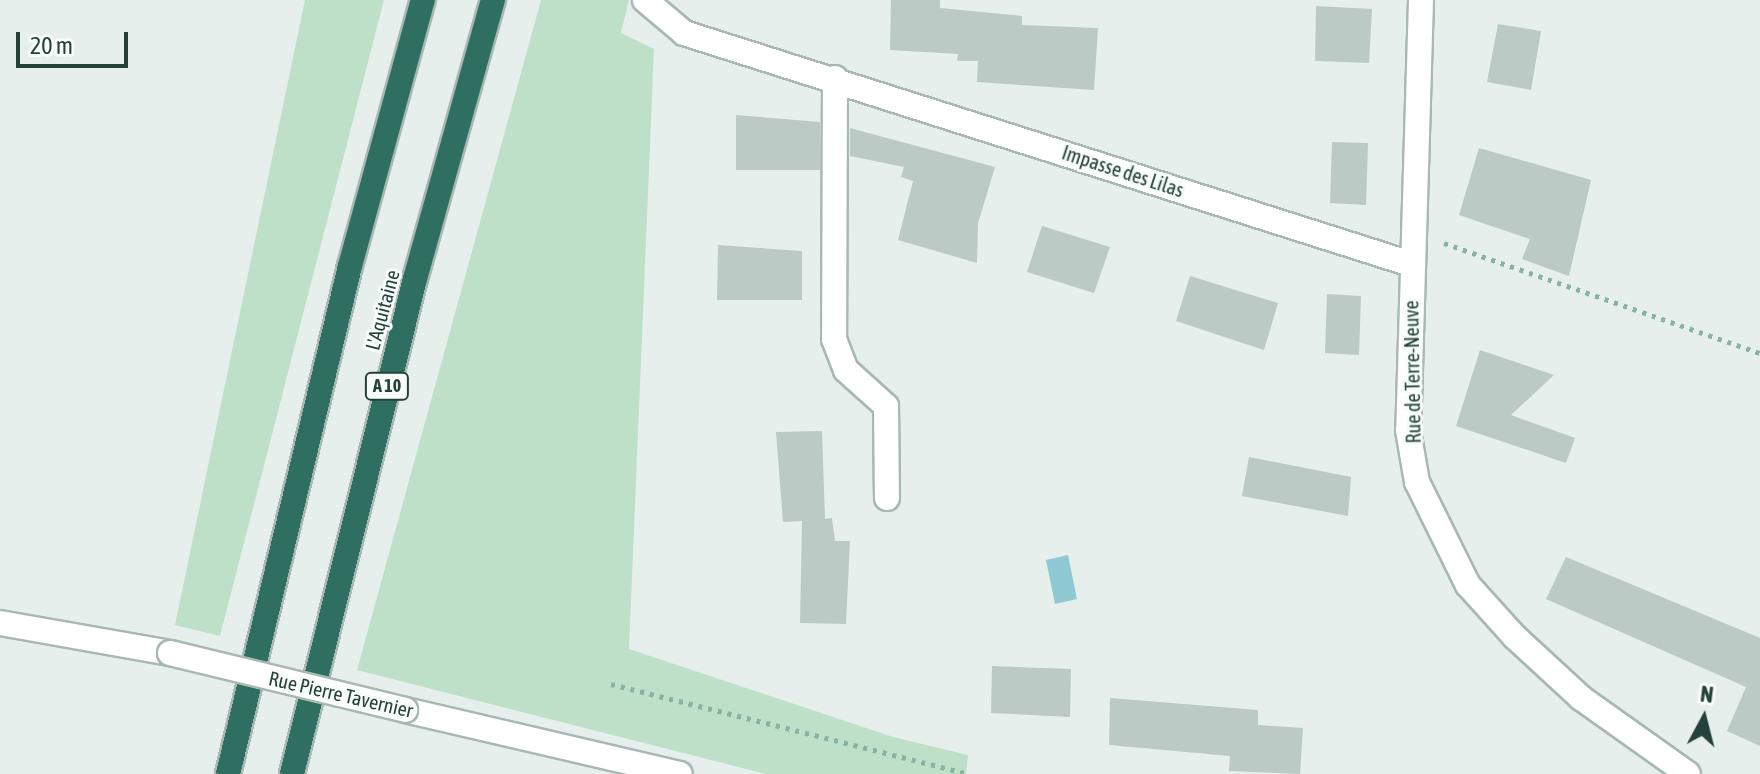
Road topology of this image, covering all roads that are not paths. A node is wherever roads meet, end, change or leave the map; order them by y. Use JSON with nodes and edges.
{"nodes":[{"id":1,"x":423,"y":0,"type":"edge"},
{"id":2,"x":493,"y":0,"type":"edge"},
{"id":3,"x":645,"y":0,"type":"edge"},
{"id":4,"x":1421,"y":0,"type":"edge"},
{"id":5,"x":835,"y":78,"type":"junction"},
{"id":6,"x":1411,"y":264,"type":"junction"},
{"id":7,"x":887,"y":498,"type":"dead end"},
{"id":8,"x":0,"y":623,"type":"edge"},
{"id":9,"x":228,"y":774,"type":"edge"},
{"id":10,"x":292,"y":774,"type":"edge"},
{"id":11,"x":680,"y":774,"type":"edge"},
{"id":12,"x":1688,"y":774,"type":"edge"}],
"edges":[{"from":1,"to":9,"type":"highway","name":"L'Aquitaine"},
{"from":2,"to":10,"type":"highway","name":"L'Aquitaine","number":"A 10"},
{"from":3,"to":5,"type":"street","name":"Impasse des Lilas"},
{"from":4,"to":6,"type":"street","name":"Rue de Terre-Neuve"},
{"from":5,"to":6,"type":"street","name":"Impasse des Lilas"},
{"from":5,"to":7,"type":"street"},
{"from":6,"to":12,"type":"street","name":"Rue de Terre-Neuve"},
{"from":8,"to":11,"type":"street","name":"Rue Pierre Tavernier","bridge":true}]}
